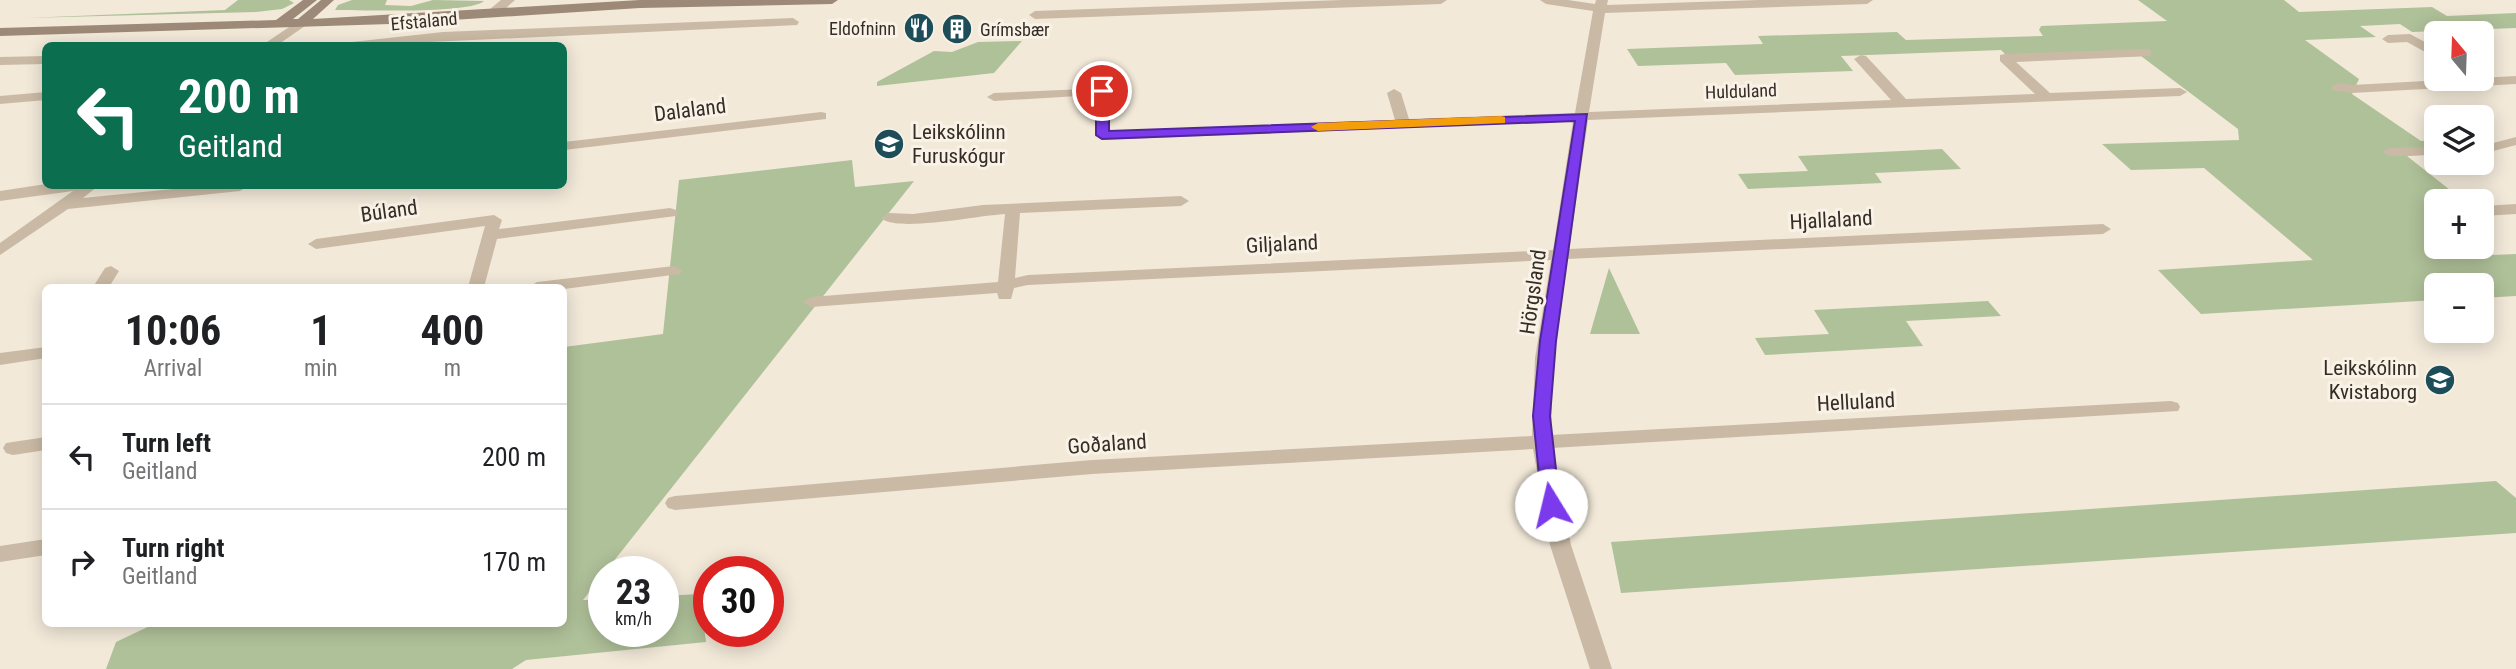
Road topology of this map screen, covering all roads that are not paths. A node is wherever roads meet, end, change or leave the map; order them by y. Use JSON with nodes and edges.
{"nodes":[{"id":1,"x":328,"y":0,"type":"edge"},
{"id":2,"x":509,"y":0,"type":"edge"},
{"id":3,"x":666,"y":0,"type":"edge"},
{"id":4,"x":832,"y":0,"type":"edge"},
{"id":5,"x":1441,"y":0,"type":"edge"},
{"id":6,"x":1546,"y":0,"type":"edge"},
{"id":7,"x":1867,"y":0,"type":"edge"},
{"id":8,"x":1601,"y":4,"type":"edge"},
{"id":9,"x":639,"y":5,"type":"junction"},
{"id":10,"x":311,"y":7,"type":"edge"},
{"id":11,"x":494,"y":12,"type":"junction"},
{"id":12,"x":473,"y":13,"type":"junction"},
{"id":13,"x":1035,"y":15,"type":"dead end"},
{"id":14,"x":296,"y":18,"type":"junction"},
{"id":15,"x":793,"y":22,"type":"dead end"},
{"id":16,"x":280,"y":23,"type":"junction"},
{"id":17,"x":0,"y":24,"type":"edge"},
{"id":18,"x":0,"y":32,"type":"edge"},
{"id":19,"x":2388,"y":39,"type":"dead end"},
{"id":20,"x":260,"y":42,"type":"edge"},
{"id":21,"x":271,"y":42,"type":"edge"},
{"id":22,"x":389,"y":42,"type":"edge"},
{"id":23,"x":2424,"y":47,"type":"edge"},
{"id":24,"x":2146,"y":53,"type":"dead end"},
{"id":25,"x":1861,"y":59,"type":"dead end"},
{"id":26,"x":42,"y":60,"type":"edge"},
{"id":27,"x":0,"y":61,"type":"edge"},
{"id":28,"x":2494,"y":80,"type":"edge"},
{"id":29,"x":2516,"y":80,"type":"edge"},
{"id":30,"x":2424,"y":84,"type":"edge"},
{"id":31,"x":2338,"y":87,"type":"dead end"},
{"id":32,"x":2180,"y":92,"type":"dead end"},
{"id":33,"x":1394,"y":93,"type":"dead end"},
{"id":34,"x":42,"y":96,"type":"edge"},
{"id":35,"x":994,"y":97,"type":"dead end"},
{"id":36,"x":2047,"y":98,"type":"junction"},
{"id":37,"x":0,"y":100,"type":"edge"},
{"id":38,"x":1902,"y":103,"type":"junction"},
{"id":39,"x":821,"y":116,"type":"dead end"},
{"id":40,"x":1582,"y":117,"type":"junction"},
{"id":41,"x":1403,"y":124,"type":"junction"},
{"id":42,"x":567,"y":146,"type":"edge"},
{"id":43,"x":2512,"y":146,"type":"edge"},
{"id":44,"x":2494,"y":148,"type":"edge"},
{"id":45,"x":2424,"y":151,"type":"edge"},
{"id":46,"x":2389,"y":152,"type":"dead end"},
{"id":47,"x":45,"y":189,"type":"edge"},
{"id":48,"x":87,"y":189,"type":"edge"},
{"id":49,"x":212,"y":189,"type":"edge"},
{"id":50,"x":0,"y":196,"type":"edge"},
{"id":51,"x":1181,"y":201,"type":"dead end"},
{"id":52,"x":65,"y":205,"type":"junction"},
{"id":53,"x":1013,"y":208,"type":"junction"},
{"id":54,"x":2516,"y":209,"type":"edge"},
{"id":55,"x":2494,"y":210,"type":"edge"},
{"id":56,"x":670,"y":212,"type":"dead end"},
{"id":57,"x":889,"y":218,"type":"dead end"},
{"id":58,"x":2103,"y":229,"type":"dead end"},
{"id":59,"x":490,"y":235,"type":"junction"},
{"id":60,"x":316,"y":244,"type":"dead end"},
{"id":61,"x":0,"y":250,"type":"edge"},
{"id":62,"x":1562,"y":253,"type":"junction"},
{"id":63,"x":111,"y":271,"type":"dead end"},
{"id":64,"x":674,"y":271,"type":"dead end"},
{"id":65,"x":103,"y":284,"type":"edge"},
{"id":66,"x":477,"y":284,"type":"edge"},
{"id":67,"x":563,"y":284,"type":"edge"},
{"id":68,"x":1005,"y":291,"type":"junction"},
{"id":69,"x":811,"y":302,"type":"dead end"},
{"id":70,"x":42,"y":353,"type":"edge"},
{"id":71,"x":0,"y":359,"type":"edge"},
{"id":72,"x":2171,"y":407,"type":"dead end"},
{"id":73,"x":1544,"y":442,"type":"junction"},
{"id":74,"x":42,"y":444,"type":"edge"},
{"id":75,"x":13,"y":448,"type":"dead end"},
{"id":76,"x":675,"y":503,"type":"dead end"},
{"id":77,"x":42,"y":548,"type":"edge"},
{"id":78,"x":0,"y":554,"type":"edge"},
{"id":79,"x":1601,"y":669,"type":"edge"}],
"edges":[{"from":1,"to":10,"type":"main road"},
{"from":2,"to":11,"type":"street"},
{"from":3,"to":9,"type":"main road"},
{"from":4,"to":9,"type":"main road"},
{"from":5,"to":13,"type":"street"},
{"from":6,"to":8,"type":"street"},
{"from":7,"to":8,"type":"street"},
{"from":8,"to":40,"type":"street","name":"Hörgsland"},
{"from":9,"to":11,"type":"main road"},
{"from":10,"to":12,"type":"main road"},
{"from":10,"to":14,"type":"main road"},
{"from":11,"to":12,"type":"main road"},
{"from":12,"to":14,"type":"main road"},
{"from":14,"to":16,"type":"main road"},
{"from":14,"to":17,"type":"main road"},
{"from":14,"to":21,"type":"street"},
{"from":15,"to":22,"type":"street","name":"Efstaland"},
{"from":16,"to":18,"type":"main road"},
{"from":16,"to":20,"type":"street"},
{"from":19,"to":23,"type":"street"},
{"from":24,"to":36,"type":"street"},
{"from":25,"to":38,"type":"street"},
{"from":26,"to":27,"type":"street"},
{"from":28,"to":29,"type":"street"},
{"from":30,"to":31,"type":"street"},
{"from":32,"to":36,"type":"street","name":"Hulduland"},
{"from":33,"to":41,"type":"street"},
{"from":34,"to":37,"type":"street"},
{"from":35,"to":41,"type":"street","name":"Hulduland"},
{"from":36,"to":38,"type":"street","name":"Hulduland"},
{"from":38,"to":40,"type":"street","name":"Hulduland"},
{"from":39,"to":42,"type":"street","name":"Dalaland"},
{"from":40,"to":41,"type":"street","name":"Hulduland"},
{"from":40,"to":62,"type":"street","name":"Hörgsland"},
{"from":43,"to":44,"type":"street"},
{"from":45,"to":46,"type":"street"},
{"from":47,"to":50,"type":"street"},
{"from":48,"to":52,"type":"street"},
{"from":49,"to":52,"type":"street"},
{"from":51,"to":53,"type":"street"},
{"from":52,"to":61,"type":"street"},
{"from":53,"to":57,"type":"street"},
{"from":53,"to":68,"type":"street"},
{"from":54,"to":55,"type":"street"},
{"from":56,"to":59,"type":"street"},
{"from":58,"to":62,"type":"street","name":"Hjallaland"},
{"from":59,"to":60,"type":"street","name":"Búland"},
{"from":59,"to":66,"type":"street"},
{"from":62,"to":68,"type":"street","name":"Giljaland"},
{"from":62,"to":73,"type":"street","name":"Hörgsland"},
{"from":63,"to":65,"type":"street"},
{"from":64,"to":67,"type":"street"},
{"from":68,"to":69,"type":"street","name":"Giljaland"},
{"from":70,"to":71,"type":"street"},
{"from":72,"to":73,"type":"street","name":"Helluland"},
{"from":73,"to":76,"type":"street","name":"Goðaland"},
{"from":73,"to":79,"type":"street","name":"Hörgsland"},
{"from":74,"to":75,"type":"street"},
{"from":77,"to":78,"type":"street"}]}
